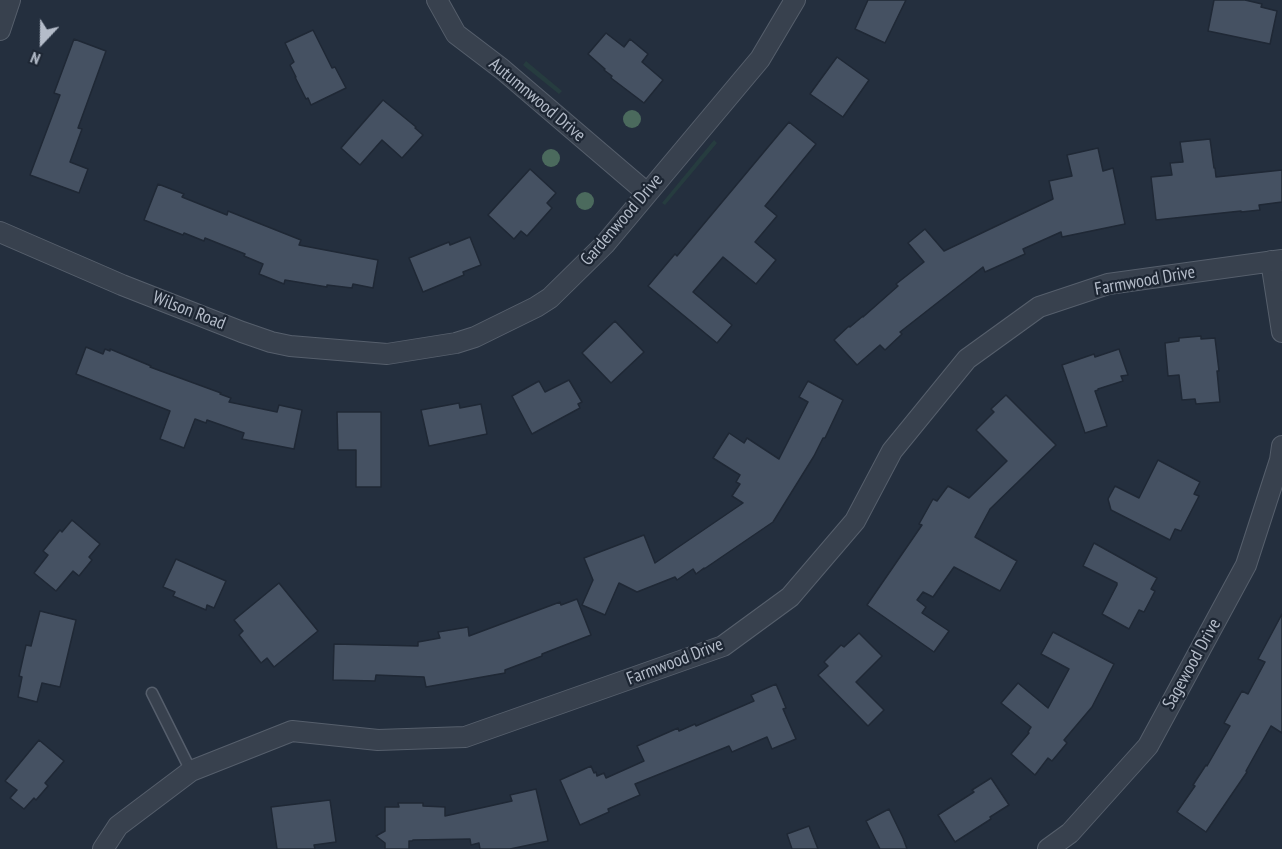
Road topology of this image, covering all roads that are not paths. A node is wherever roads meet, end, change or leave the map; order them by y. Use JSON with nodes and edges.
{"nodes":[{"id":1,"x":10,"y":0,"type":"edge"},
{"id":2,"x":437,"y":0,"type":"edge"},
{"id":3,"x":795,"y":0,"type":"edge"},
{"id":4,"x":0,"y":30,"type":"edge"},
{"id":5,"x":647,"y":194,"type":"junction"},
{"id":6,"x":0,"y":232,"type":"edge"},
{"id":7,"x":1276,"y":261,"type":"edge"},
{"id":8,"x":1282,"y":332,"type":"edge"},
{"id":9,"x":387,"y":354,"type":"joint"},
{"id":10,"x":1282,"y":446,"type":"edge"},
{"id":11,"x":152,"y":693,"type":"dead end"},
{"id":12,"x":191,"y":771,"type":"junction"},
{"id":13,"x":103,"y":849,"type":"edge"},
{"id":14,"x":1048,"y":849,"type":"edge"}],
"edges":[{"from":1,"to":4,"type":"street"},
{"from":2,"to":5,"type":"street","name":"Autumnwood Drive"},
{"from":3,"to":5,"type":"street","name":"Gardenwood Drive"},
{"from":5,"to":9,"type":"street","name":"Gardenwood Drive"},
{"from":6,"to":9,"type":"street","name":"Wilson Road"},
{"from":7,"to":8,"type":"street"},
{"from":7,"to":12,"type":"street","name":"Farmwood Drive"},
{"from":10,"to":14,"type":"street","name":"Sagewood Drive"},
{"from":11,"to":12,"type":"lane"},
{"from":12,"to":13,"type":"street","name":"Farmwood Drive"}]}
